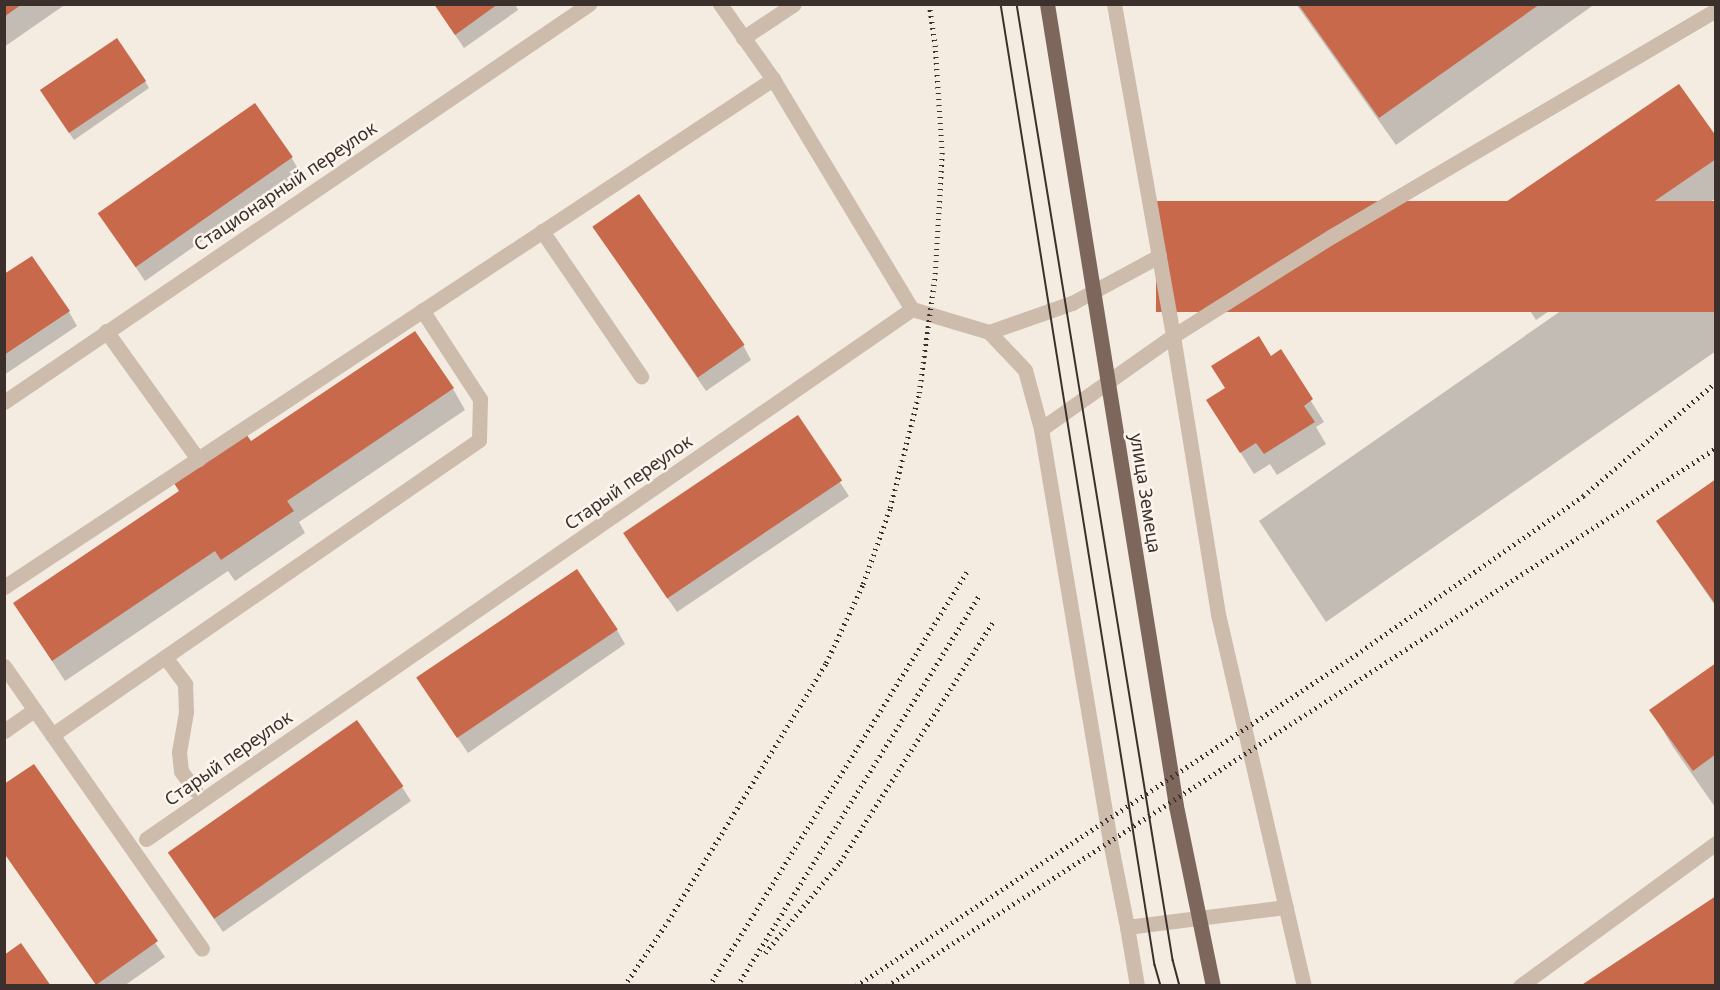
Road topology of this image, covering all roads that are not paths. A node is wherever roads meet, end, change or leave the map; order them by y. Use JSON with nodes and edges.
{"nodes":[{"id":1,"x":590,"y":4,"type":"edge"},
{"id":2,"x":720,"y":4,"type":"edge"},
{"id":3,"x":794,"y":4,"type":"edge"},
{"id":4,"x":1047,"y":4,"type":"edge"},
{"id":5,"x":1114,"y":4,"type":"edge"},
{"id":6,"x":1716,"y":10,"type":"edge"},
{"id":7,"x":743,"y":38,"type":"junction"},
{"id":8,"x":772,"y":80,"type":"junction"},
{"id":9,"x":542,"y":231,"type":"junction"},
{"id":10,"x":1159,"y":256,"type":"junction"},
{"id":11,"x":912,"y":309,"type":"junction"},
{"id":12,"x":422,"y":310,"type":"junction"},
{"id":13,"x":106,"y":331,"type":"junction"},
{"id":14,"x":990,"y":332,"type":"junction"},
{"id":15,"x":1173,"y":336,"type":"junction"},
{"id":16,"x":641,"y":376,"type":"dead end"},
{"id":17,"x":4,"y":402,"type":"edge"},
{"id":18,"x":1041,"y":429,"type":"junction"},
{"id":19,"x":198,"y":459,"type":"junction"},
{"id":20,"x":4,"y":587,"type":"edge"},
{"id":21,"x":165,"y":657,"type":"junction"},
{"id":22,"x":4,"y":666,"type":"edge"},
{"id":23,"x":34,"y":710,"type":"junction"},
{"id":24,"x":4,"y":731,"type":"edge"},
{"id":25,"x":52,"y":735,"type":"junction"},
{"id":26,"x":195,"y":790,"type":"dead end"},
{"id":27,"x":146,"y":839,"type":"dead end"},
{"id":28,"x":1716,"y":843,"type":"edge"},
{"id":29,"x":1286,"y":907,"type":"junction"},
{"id":30,"x":1127,"y":927,"type":"junction"},
{"id":31,"x":202,"y":949,"type":"dead end"},
{"id":32,"x":1137,"y":986,"type":"edge"},
{"id":33,"x":1213,"y":986,"type":"edge"},
{"id":34,"x":1304,"y":986,"type":"edge"},
{"id":35,"x":1520,"y":986,"type":"edge"}],
"edges":[{"from":1,"to":13,"type":"street","name":"Стационарный переулок"},
{"from":2,"to":7,"type":"street"},
{"from":3,"to":7,"type":"street"},
{"from":4,"to":33,"type":"main road","name":"улица Земеца"},
{"from":5,"to":10,"type":"street"},
{"from":6,"to":15,"type":"street"},
{"from":7,"to":8,"type":"street"},
{"from":8,"to":9,"type":"street"},
{"from":8,"to":11,"type":"street"},
{"from":9,"to":12,"type":"street"},
{"from":9,"to":16,"type":"street"},
{"from":10,"to":14,"type":"street"},
{"from":10,"to":15,"type":"street"},
{"from":11,"to":14,"type":"street"},
{"from":11,"to":27,"type":"street","name":"Старый переулок"},
{"from":12,"to":19,"type":"street"},
{"from":12,"to":21,"type":"street"},
{"from":13,"to":17,"type":"street","name":"Стационарный переулок"},
{"from":13,"to":19,"type":"street"},
{"from":14,"to":18,"type":"street"},
{"from":15,"to":18,"type":"street"},
{"from":15,"to":29,"type":"street"},
{"from":18,"to":30,"type":"street"},
{"from":19,"to":20,"type":"street"},
{"from":21,"to":25,"type":"street"},
{"from":21,"to":26,"type":"street"},
{"from":22,"to":23,"type":"street"},
{"from":23,"to":24,"type":"street"},
{"from":23,"to":25,"type":"street"},
{"from":25,"to":31,"type":"street"},
{"from":28,"to":35,"type":"street"},
{"from":29,"to":30,"type":"street"},
{"from":29,"to":34,"type":"street"},
{"from":30,"to":32,"type":"street"}]}
